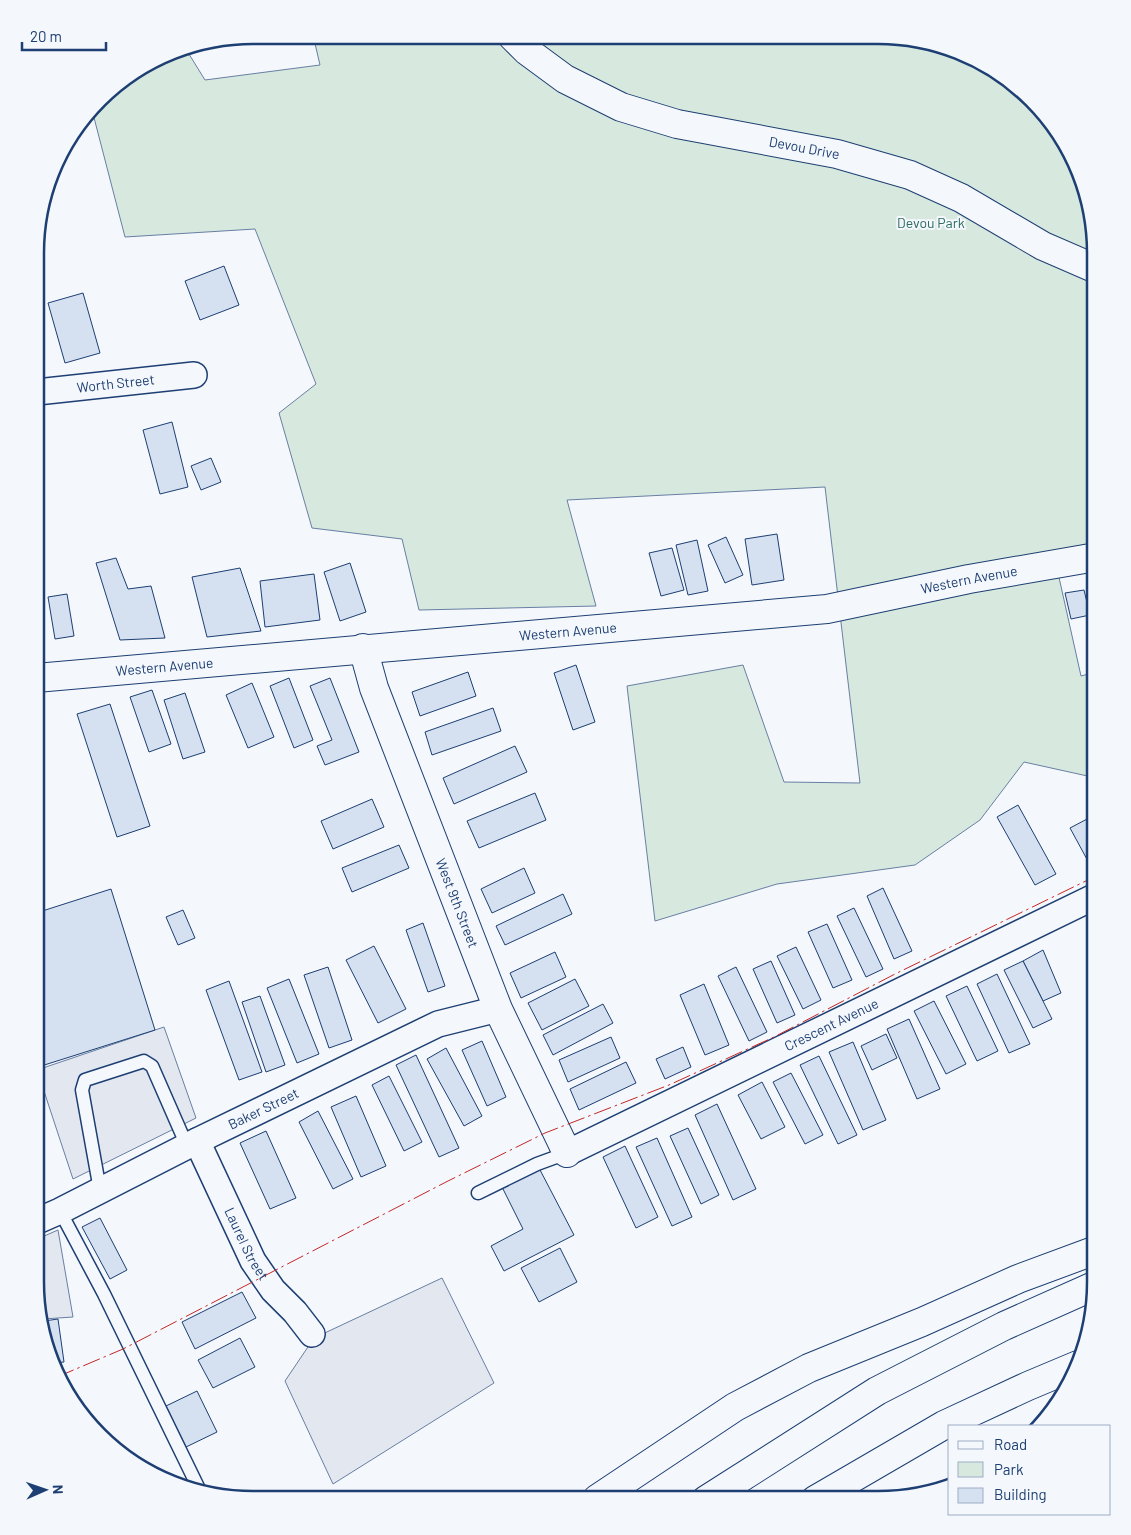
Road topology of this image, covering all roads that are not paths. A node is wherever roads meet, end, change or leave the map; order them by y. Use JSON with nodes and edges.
{"nodes":[{"id":1,"x":521,"y":44,"type":"edge"},
{"id":2,"x":1087,"y":265,"type":"edge"},
{"id":3,"x":194,"y":375,"type":"dead end"},
{"id":4,"x":44,"y":391,"type":"edge"},
{"id":5,"x":1087,"y":559,"type":"edge"},
{"id":6,"x":363,"y":648,"type":"junction"},
{"id":7,"x":44,"y":677,"type":"edge"},
{"id":8,"x":1087,"y":900,"type":"edge"},
{"id":9,"x":498,"y":1009,"type":"junction"},
{"id":10,"x":192,"y":1144,"type":"junction"},
{"id":11,"x":567,"y":1153,"type":"junction"},
{"id":12,"x":100,"y":1190,"type":"junction"},
{"id":13,"x":478,"y":1193,"type":"dead end"},
{"id":14,"x":60,"y":1211,"type":"junction"},
{"id":15,"x":44,"y":1218,"type":"edge"},
{"id":16,"x":1087,"y":1253,"type":"edge"},
{"id":17,"x":1087,"y":1289,"type":"edge"},
{"id":18,"x":312,"y":1334,"type":"dead end"},
{"id":19,"x":1068,"y":1370,"type":"edge"},
{"id":20,"x":197,"y":1484,"type":"edge"},
{"id":21,"x":609,"y":1491,"type":"edge"},
{"id":22,"x":720,"y":1491,"type":"edge"},
{"id":23,"x":831,"y":1491,"type":"edge"}],
"edges":[{"from":1,"to":2,"type":"main road","name":"Devou Drive"},
{"from":3,"to":4,"type":"street","name":"Worth Street"},
{"from":5,"to":6,"type":"main road","name":"Western Avenue"},
{"from":6,"to":7,"type":"main road","name":"Western Avenue"},
{"from":6,"to":9,"type":"main road","name":"West 9th Street"},
{"from":8,"to":11,"type":"street","name":"Crescent Avenue"},
{"from":9,"to":10,"type":"street","name":"Baker Street"},
{"from":9,"to":11,"type":"main road","name":"West 9th Street"},
{"from":10,"to":12,"type":"street","name":"Baker Street"},
{"from":10,"to":12,"type":"lane"},
{"from":10,"to":18,"type":"street","name":"Laurel Street"},
{"from":11,"to":13,"type":"lane"},
{"from":12,"to":14,"type":"street","name":"Baker Street"},
{"from":14,"to":15,"type":"street","name":"Baker Street"},
{"from":14,"to":20,"type":"lane"},
{"from":16,"to":21,"type":"main road"},
{"from":17,"to":22,"type":"main road"},
{"from":19,"to":23,"type":"main road"}]}
